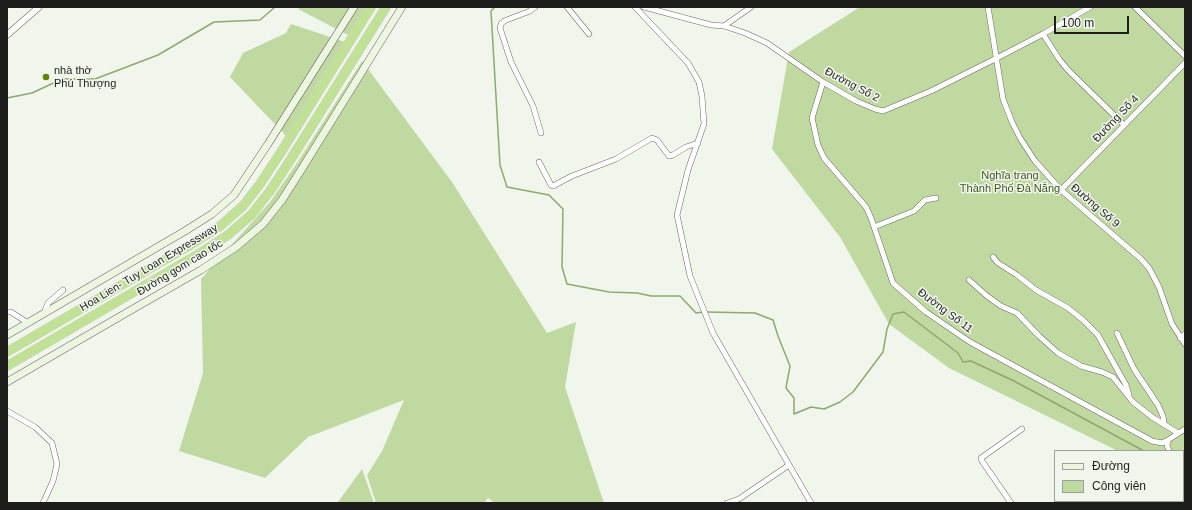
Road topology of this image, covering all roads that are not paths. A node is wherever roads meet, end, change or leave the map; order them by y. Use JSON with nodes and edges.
{"nodes":[{"id":1,"x":39,"y":7,"type":"edge"},
{"id":2,"x":354,"y":7,"type":"edge"},
{"id":3,"x":371,"y":7,"type":"edge"},
{"id":4,"x":386,"y":7,"type":"edge"},
{"id":5,"x":402,"y":7,"type":"edge"},
{"id":6,"x":535,"y":7,"type":"edge"},
{"id":7,"x":567,"y":7,"type":"edge"},
{"id":8,"x":635,"y":7,"type":"edge"},
{"id":9,"x":644,"y":7,"type":"edge"},
{"id":10,"x":751,"y":7,"type":"edge"},
{"id":11,"x":988,"y":7,"type":"edge"},
{"id":12,"x":1090,"y":7,"type":"edge"},
{"id":13,"x":1135,"y":7,"type":"edge"},
{"id":14,"x":724,"y":26,"type":"junction"},
{"id":15,"x":589,"y":34,"type":"dead end"},
{"id":16,"x":1043,"y":34,"type":"junction"},
{"id":17,"x":7,"y":35,"type":"edge"},
{"id":18,"x":1185,"y":56,"type":"edge"},
{"id":19,"x":997,"y":58,"type":"junction"},
{"id":20,"x":1185,"y":63,"type":"edge"},
{"id":21,"x":823,"y":82,"type":"junction"},
{"id":22,"x":1124,"y":125,"type":"junction"},
{"id":23,"x":541,"y":133,"type":"dead end"},
{"id":24,"x":698,"y":144,"type":"junction"},
{"id":25,"x":539,"y":162,"type":"dead end"},
{"id":26,"x":1062,"y":190,"type":"junction"},
{"id":27,"x":936,"y":198,"type":"dead end"},
{"id":28,"x":874,"y":227,"type":"junction"},
{"id":29,"x":993,"y":257,"type":"dead end"},
{"id":30,"x":969,"y":280,"type":"dead end"},
{"id":31,"x":63,"y":290,"type":"dead end"},
{"id":32,"x":7,"y":312,"type":"edge"},
{"id":33,"x":44,"y":313,"type":"junction"},
{"id":34,"x":28,"y":323,"type":"junction"},
{"id":35,"x":1117,"y":333,"type":"dead end"},
{"id":36,"x":1185,"y":334,"type":"edge"},
{"id":37,"x":7,"y":335,"type":"edge"},
{"id":38,"x":1180,"y":338,"type":"junction"},
{"id":39,"x":1185,"y":344,"type":"edge"},
{"id":40,"x":7,"y":352,"type":"edge"},
{"id":41,"x":7,"y":366,"type":"edge"},
{"id":42,"x":7,"y":382,"type":"edge"},
{"id":43,"x":1130,"y":398,"type":"junction"},
{"id":44,"x":7,"y":411,"type":"edge"},
{"id":45,"x":1164,"y":424,"type":"junction"},
{"id":46,"x":1022,"y":429,"type":"dead end"},
{"id":47,"x":1185,"y":429,"type":"edge"},
{"id":48,"x":1178,"y":433,"type":"junction"},
{"id":49,"x":1168,"y":440,"type":"junction"},
{"id":50,"x":1169,"y":450,"type":"edge"},
{"id":51,"x":789,"y":465,"type":"junction"},
{"id":52,"x":739,"y":501,"type":"edge"},
{"id":53,"x":43,"y":503,"type":"edge"},
{"id":54,"x":727,"y":503,"type":"edge"},
{"id":55,"x":811,"y":503,"type":"edge"},
{"id":56,"x":1011,"y":503,"type":"edge"}],
"edges":[{"from":1,"to":17,"type":"street"},
{"from":2,"to":33,"type":"main road"},
{"from":3,"to":40,"type":"highway","name":"Hoa Lien- Tuy Loan Expressway"},
{"from":4,"to":41,"type":"highway","name":"Hoa Lien- Tuy Loan Expressway"},
{"from":5,"to":42,"type":"main road","name":"Đường gom cao tốc"},
{"from":6,"to":23,"type":"street"},
{"from":7,"to":15,"type":"street"},
{"from":8,"to":24,"type":"street"},
{"from":9,"to":14,"type":"street","name":"Đường Số 2"},
{"from":10,"to":14,"type":"street"},
{"from":11,"to":19,"type":"street","name":"Đường Số 9"},
{"from":12,"to":16,"type":"street","name":"Đường Số 2"},
{"from":13,"to":18,"type":"street"},
{"from":14,"to":21,"type":"street","name":"Đường Số 2"},
{"from":16,"to":19,"type":"street","name":"Đường Số 2"},
{"from":16,"to":22,"type":"street"},
{"from":19,"to":21,"type":"street","name":"Đường Số 2"},
{"from":19,"to":26,"type":"street","name":"Đường Số 9"},
{"from":20,"to":22,"type":"street","name":"Đường Số 4"},
{"from":21,"to":28,"type":"street","name":"Đường Số 11"},
{"from":22,"to":26,"type":"street","name":"Đường Số 4"},
{"from":24,"to":25,"type":"street"},
{"from":24,"to":51,"type":"street"},
{"from":26,"to":38,"type":"street","name":"Đường Số 9"},
{"from":27,"to":28,"type":"street"},
{"from":28,"to":49,"type":"street","name":"Đường Số 11"},
{"from":29,"to":43,"type":"street"},
{"from":30,"to":43,"type":"street"},
{"from":31,"to":33,"type":"street"},
{"from":32,"to":34,"type":"street"},
{"from":33,"to":34,"type":"main road"},
{"from":34,"to":37,"type":"main road"},
{"from":35,"to":45,"type":"street"},
{"from":36,"to":38,"type":"street"},
{"from":38,"to":39,"type":"street","name":"Đường Số 9"},
{"from":43,"to":45,"type":"street"},
{"from":44,"to":53,"type":"street"},
{"from":45,"to":48,"type":"street"},
{"from":46,"to":56,"type":"street"},
{"from":47,"to":48,"type":"street"},
{"from":48,"to":49,"type":"street"},
{"from":49,"to":50,"type":"street"},
{"from":51,"to":52,"type":"street"},
{"from":51,"to":55,"type":"street"},
{"from":52,"to":54,"type":"street"}]}
